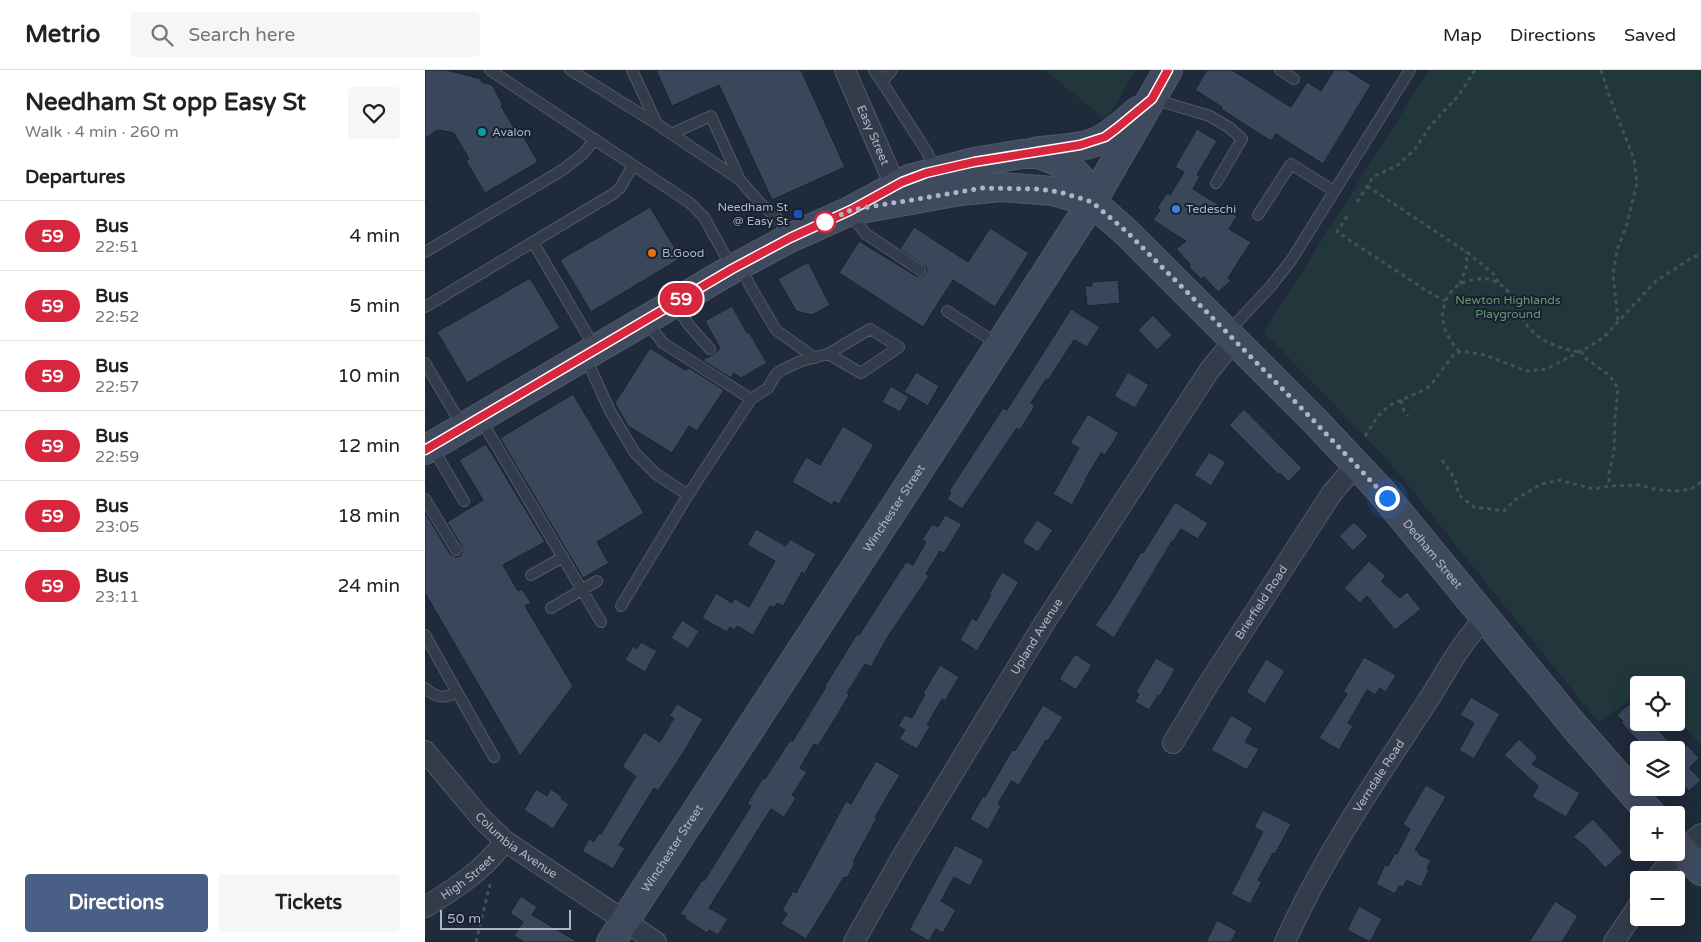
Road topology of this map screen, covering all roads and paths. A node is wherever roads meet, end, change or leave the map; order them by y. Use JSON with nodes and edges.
{"nodes":[{"id":1,"x":490,"y":70,"type":"edge"},
{"id":2,"x":571,"y":70,"type":"edge"},
{"id":3,"x":588,"y":70,"type":"edge"},
{"id":4,"x":632,"y":70,"type":"edge"},
{"id":5,"x":845,"y":70,"type":"edge"},
{"id":6,"x":874,"y":70,"type":"edge"},
{"id":7,"x":892,"y":70,"type":"edge"},
{"id":8,"x":1168,"y":70,"type":"edge"},
{"id":9,"x":1280,"y":70,"type":"edge"},
{"id":10,"x":1411,"y":70,"type":"edge"},
{"id":11,"x":1475,"y":70,"type":"edge"},
{"id":12,"x":1601,"y":70,"type":"edge"},
{"id":13,"x":1294,"y":79,"type":"dead end"},
{"id":14,"x":882,"y":82,"type":"junction"},
{"id":15,"x":595,"y":86,"type":"junction"},
{"id":16,"x":1152,"y":99,"type":"junction"},
{"id":17,"x":657,"y":124,"type":"junction"},
{"id":18,"x":671,"y":134,"type":"junction"},
{"id":19,"x":595,"y":139,"type":"junction"},
{"id":20,"x":1022,"y":154,"type":"junction"},
{"id":21,"x":633,"y":165,"type":"junction"},
{"id":22,"x":740,"y":180,"type":"junction"},
{"id":23,"x":935,"y":183,"type":"junction"},
{"id":24,"x":1216,"y":183,"type":"dead end"},
{"id":25,"x":1367,"y":186,"type":"junction"},
{"id":26,"x":1334,"y":192,"type":"junction"},
{"id":27,"x":899,"y":193,"type":"junction"},
{"id":28,"x":1092,"y":202,"type":"junction"},
{"id":29,"x":1357,"y":202,"type":"dead end"},
{"id":30,"x":851,"y":210,"type":"junction"},
{"id":31,"x":1258,"y":215,"type":"dead end"},
{"id":32,"x":1347,"y":216,"type":"dead end"},
{"id":33,"x":790,"y":238,"type":"junction"},
{"id":34,"x":533,"y":242,"type":"junction"},
{"id":35,"x":1465,"y":251,"type":"junction"},
{"id":36,"x":425,"y":252,"type":"edge"},
{"id":37,"x":1701,"y":255,"type":"edge"},
{"id":38,"x":736,"y":267,"type":"junction"},
{"id":39,"x":920,"y":270,"type":"dead end"},
{"id":40,"x":1499,"y":282,"type":"junction"},
{"id":41,"x":1460,"y":284,"type":"junction"},
{"id":42,"x":1445,"y":301,"type":"junction"},
{"id":43,"x":674,"y":302,"type":"junction"},
{"id":44,"x":425,"y":307,"type":"edge"},
{"id":45,"x":947,"y":311,"type":"dead end"},
{"id":46,"x":646,"y":320,"type":"junction"},
{"id":47,"x":1618,"y":322,"type":"junction"},
{"id":48,"x":1230,"y":336,"type":"junction"},
{"id":49,"x":999,"y":345,"type":"junction"},
{"id":50,"x":710,"y":349,"type":"dead end"},
{"id":51,"x":590,"y":352,"type":"junction"},
{"id":52,"x":1459,"y":352,"type":"junction"},
{"id":53,"x":1580,"y":352,"type":"junction"},
{"id":54,"x":828,"y":354,"type":"junction"},
{"id":55,"x":815,"y":358,"type":"junction"},
{"id":56,"x":425,"y":364,"type":"edge"},
{"id":57,"x":751,"y":399,"type":"junction"},
{"id":58,"x":1401,"y":400,"type":"junction"},
{"id":59,"x":1408,"y":416,"type":"dead end"},
{"id":60,"x":471,"y":422,"type":"junction"},
{"id":61,"x":1365,"y":436,"type":"dead end"},
{"id":62,"x":427,"y":447,"type":"edge"},
{"id":63,"x":1443,"y":460,"type":"dead end"},
{"id":64,"x":1356,"y":465,"type":"junction"},
{"id":65,"x":1701,"y":482,"type":"edge"},
{"id":66,"x":1609,"y":486,"type":"junction"},
{"id":67,"x":688,"y":495,"type":"junction"},
{"id":68,"x":425,"y":499,"type":"edge"},
{"id":69,"x":464,"y":501,"type":"dead end"},
{"id":70,"x":456,"y":550,"type":"dead end"},
{"id":71,"x":563,"y":557,"type":"junction"},
{"id":72,"x":531,"y":575,"type":"dead end"},
{"id":73,"x":597,"y":581,"type":"dead end"},
{"id":74,"x":582,"y":590,"type":"junction"},
{"id":75,"x":621,"y":606,"type":"dead end"},
{"id":76,"x":551,"y":608,"type":"dead end"},
{"id":77,"x":1486,"y":618,"type":"junction"},
{"id":78,"x":601,"y":622,"type":"dead end"},
{"id":79,"x":425,"y":635,"type":"edge"},
{"id":80,"x":425,"y":688,"type":"edge"},
{"id":81,"x":457,"y":692,"type":"junction"},
{"id":82,"x":1173,"y":743,"type":"dead end"},
{"id":83,"x":425,"y":751,"type":"edge"},
{"id":84,"x":494,"y":757,"type":"dead end"},
{"id":85,"x":1644,"y":806,"type":"edge"},
{"id":86,"x":505,"y":841,"type":"junction"},
{"id":87,"x":1687,"y":842,"type":"edge"},
{"id":88,"x":486,"y":863,"type":"junction"},
{"id":89,"x":1663,"y":871,"type":"edge"},
{"id":90,"x":1701,"y":871,"type":"edge"},
{"id":91,"x":425,"y":907,"type":"edge"},
{"id":92,"x":1630,"y":918,"type":"edge"},
{"id":93,"x":618,"y":931,"type":"edge"},
{"id":94,"x":475,"y":942,"type":"edge"},
{"id":95,"x":656,"y":942,"type":"edge"},
{"id":96,"x":854,"y":942,"type":"edge"},
{"id":97,"x":1285,"y":942,"type":"edge"},
{"id":98,"x":1614,"y":942,"type":"edge"}],
"edges":[{"from":1,"to":19,"type":"lane"},
{"from":2,"to":15,"type":"lane"},
{"from":3,"to":15,"type":"lane"},
{"from":4,"to":17,"type":"lane"},
{"from":5,"to":27,"type":"street","name":"Easy Street"},
{"from":6,"to":14,"type":"lane"},
{"from":7,"to":14,"type":"lane"},
{"from":8,"to":16,"type":"main road","name":"Winchester Street"},
{"from":9,"to":13,"type":"lane"},
{"from":10,"to":26,"type":"lane"},
{"from":11,"to":25,"type":"path"},
{"from":12,"to":47,"type":"path"},
{"from":14,"to":23,"type":"lane"},
{"from":15,"to":17,"type":"lane"},
{"from":16,"to":20,"type":"main road"},
{"from":16,"to":24,"type":"lane"},
{"from":16,"to":28,"type":"main road","name":"Winchester Street"},
{"from":17,"to":18,"type":"lane"},
{"from":18,"to":22,"type":"lane"},
{"from":18,"to":22,"type":"lane"},
{"from":19,"to":21,"type":"lane"},
{"from":19,"to":36,"type":"lane"},
{"from":20,"to":23,"type":"main road"},
{"from":20,"to":28,"type":"main road"},
{"from":21,"to":34,"type":"lane"},
{"from":21,"to":38,"type":"lane"},
{"from":22,"to":33,"type":"lane"},
{"from":23,"to":27,"type":"main road"},
{"from":23,"to":28,"type":"main road"},
{"from":25,"to":29,"type":"path"},
{"from":25,"to":35,"type":"path"},
{"from":26,"to":31,"type":"lane"},
{"from":26,"to":48,"type":"lane"},
{"from":27,"to":30,"type":"main road"},
{"from":28,"to":48,"type":"main road","name":"Dedham Street"},
{"from":28,"to":49,"type":"main road","name":"Winchester Street"},
{"from":30,"to":33,"type":"main road"},
{"from":30,"to":39,"type":"lane"},
{"from":32,"to":42,"type":"path"},
{"from":33,"to":38,"type":"main road"},
{"from":34,"to":44,"type":"lane"},
{"from":34,"to":51,"type":"lane"},
{"from":35,"to":40,"type":"path"},
{"from":35,"to":41,"type":"path"},
{"from":37,"to":47,"type":"path"},
{"from":38,"to":43,"type":"main road"},
{"from":38,"to":55,"type":"lane"},
{"from":40,"to":41,"type":"path"},
{"from":40,"to":53,"type":"path"},
{"from":41,"to":42,"type":"path"},
{"from":42,"to":52,"type":"path"},
{"from":43,"to":46,"type":"main road"},
{"from":43,"to":50,"type":"lane"},
{"from":45,"to":49,"type":"lane"},
{"from":46,"to":51,"type":"main road"},
{"from":46,"to":57,"type":"lane"},
{"from":47,"to":53,"type":"path"},
{"from":48,"to":64,"type":"main road","name":"Dedham Street"},
{"from":48,"to":96,"type":"street","name":"Upland Avenue"},
{"from":49,"to":93,"type":"main road","name":"Winchester Street"},
{"from":51,"to":60,"type":"main road"},
{"from":51,"to":67,"type":"lane"},
{"from":52,"to":53,"type":"path"},
{"from":52,"to":58,"type":"path"},
{"from":53,"to":66,"type":"path"},
{"from":54,"to":54,"type":"lane"},
{"from":54,"to":55,"type":"lane"},
{"from":55,"to":57,"type":"lane"},
{"from":56,"to":60,"type":"lane"},
{"from":57,"to":67,"type":"lane"},
{"from":58,"to":59,"type":"path"},
{"from":58,"to":61,"type":"path"},
{"from":60,"to":62,"type":"main road"},
{"from":60,"to":71,"type":"lane"},
{"from":62,"to":69,"type":"lane"},
{"from":63,"to":66,"type":"path"},
{"from":64,"to":77,"type":"main road","name":"Dedham Street"},
{"from":64,"to":82,"type":"street","name":"Brierfield Road"},
{"from":65,"to":66,"type":"path"},
{"from":67,"to":75,"type":"lane"},
{"from":68,"to":70,"type":"lane"},
{"from":71,"to":72,"type":"lane"},
{"from":71,"to":74,"type":"lane"},
{"from":73,"to":74,"type":"lane"},
{"from":74,"to":76,"type":"lane"},
{"from":74,"to":78,"type":"lane"},
{"from":77,"to":85,"type":"main road","name":"Dedham Street"},
{"from":77,"to":97,"type":"street","name":"Verndale Road"},
{"from":79,"to":81,"type":"lane"},
{"from":80,"to":81,"type":"lane"},
{"from":81,"to":84,"type":"lane"},
{"from":83,"to":86,"type":"street","name":"Columbia Avenue"},
{"from":86,"to":88,"type":"street","name":"High Street"},
{"from":86,"to":93,"type":"street","name":"Columbia Avenue"},
{"from":87,"to":89,"type":"street"},
{"from":87,"to":90,"type":"main road"},
{"from":88,"to":91,"type":"street","name":"High Street"},
{"from":88,"to":94,"type":"path"},
{"from":92,"to":98,"type":"street"},
{"from":93,"to":95,"type":"street","name":"Columbia Avenue"}]}
